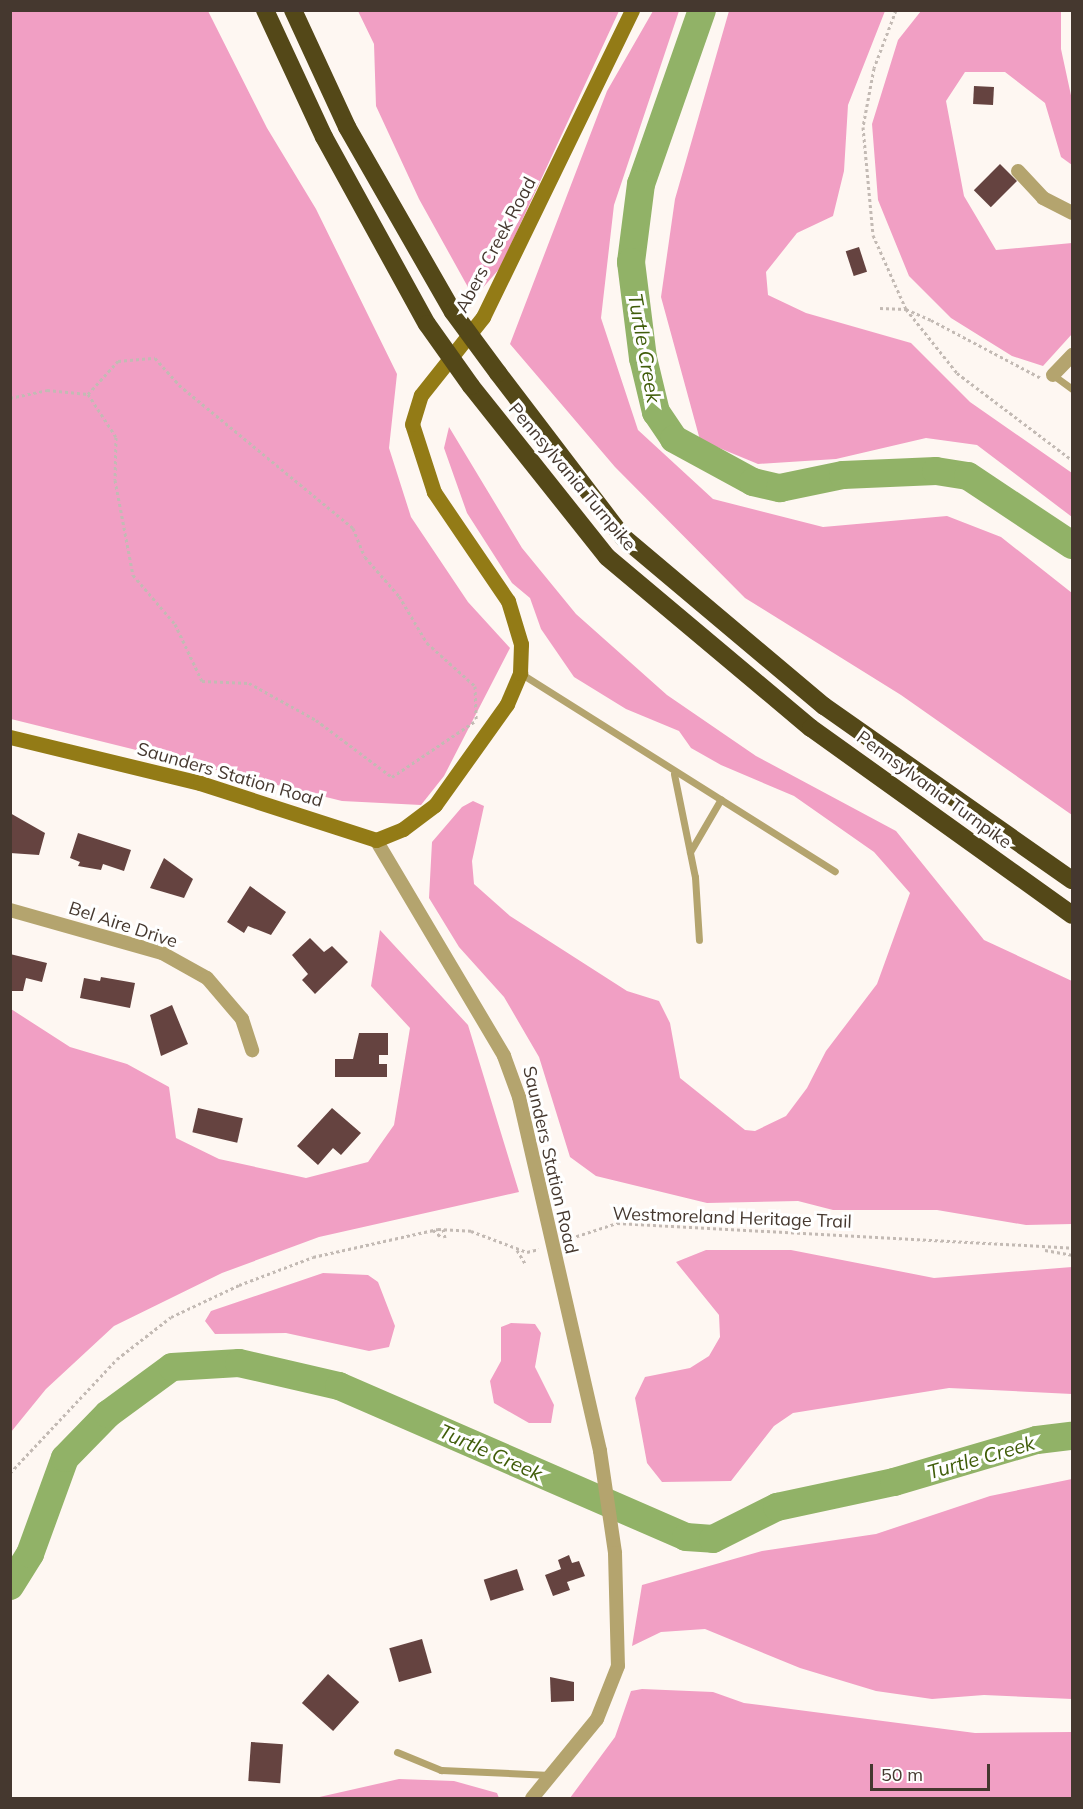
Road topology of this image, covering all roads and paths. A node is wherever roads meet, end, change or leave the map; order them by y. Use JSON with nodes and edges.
{"nodes":[{"id":1,"x":265,"y":10,"type":"edge"},
{"id":2,"x":293,"y":10,"type":"edge"},
{"id":3,"x":632,"y":10,"type":"edge"},
{"id":4,"x":896,"y":10,"type":"edge"},
{"id":5,"x":1018,"y":171,"type":"dead end"},
{"id":6,"x":1072,"y":213,"type":"edge"},
{"id":7,"x":880,"y":308,"type":"dead end"},
{"id":8,"x":906,"y":309,"type":"junction"},
{"id":9,"x":1072,"y":355,"type":"edge"},
{"id":10,"x":1053,"y":375,"type":"junction"},
{"id":11,"x":1072,"y":389,"type":"edge"},
{"id":12,"x":88,"y":394,"type":"junction"},
{"id":13,"x":10,"y":398,"type":"edge"},
{"id":14,"x":1072,"y":460,"type":"edge"},
{"id":15,"x":520,"y":673,"type":"junction"},
{"id":16,"x":476,"y":721,"type":"junction"},
{"id":17,"x":10,"y":737,"type":"edge"},
{"id":18,"x":469,"y":757,"type":"junction"},
{"id":19,"x":674,"y":774,"type":"junction"},
{"id":20,"x":721,"y":800,"type":"junction"},
{"id":21,"x":376,"y":840,"type":"junction"},
{"id":22,"x":690,"y":852,"type":"junction"},
{"id":23,"x":835,"y":871,"type":"dead end"},
{"id":24,"x":1072,"y":880,"type":"edge"},
{"id":25,"x":10,"y":910,"type":"edge"},
{"id":26,"x":1072,"y":915,"type":"edge"},
{"id":27,"x":699,"y":940,"type":"dead end"},
{"id":28,"x":252,"y":1050,"type":"dead end"},
{"id":29,"x":443,"y":1229,"type":"junction"},
{"id":30,"x":433,"y":1230,"type":"junction"},
{"id":31,"x":550,"y":1246,"type":"junction"},
{"id":32,"x":1038,"y":1248,"type":"junction"},
{"id":33,"x":1072,"y":1248,"type":"edge"},
{"id":34,"x":517,"y":1250,"type":"junction"},
{"id":35,"x":1072,"y":1255,"type":"edge"},
{"id":36,"x":526,"y":1265,"type":"dead end"},
{"id":37,"x":10,"y":1473,"type":"edge"},
{"id":38,"x":398,"y":1752,"type":"dead end"},
{"id":39,"x":552,"y":1775,"type":"junction"},
{"id":40,"x":532,"y":1798,"type":"edge"}],
"edges":[{"from":1,"to":26,"type":"highway","name":"Pennsylvania Turnpike","bridge":true},
{"from":2,"to":24,"type":"highway","name":"Pennsylvania Turnpike","bridge":true},
{"from":3,"to":15,"type":"street","name":"Abers Creek Road"},
{"from":4,"to":8,"type":"path"},
{"from":5,"to":6,"type":"street"},
{"from":7,"to":8,"type":"path"},
{"from":8,"to":10,"type":"path"},
{"from":8,"to":14,"type":"path"},
{"from":9,"to":10,"type":"street"},
{"from":10,"to":11,"type":"lane"},
{"from":12,"to":13,"type":"path"},
{"from":12,"to":16,"type":"path"},
{"from":12,"to":16,"type":"path"},
{"from":15,"to":18,"type":"street","name":"Abers Creek Road"},
{"from":15,"to":19,"type":"lane"},
{"from":16,"to":18,"type":"path"},
{"from":17,"to":21,"type":"street","name":"Saunders Station Road"},
{"from":18,"to":21,"type":"street","name":"Abers Creek Road"},
{"from":19,"to":20,"type":"lane"},
{"from":19,"to":22,"type":"lane"},
{"from":20,"to":22,"type":"lane"},
{"from":20,"to":23,"type":"lane"},
{"from":21,"to":31,"type":"street","name":"Saunders Station Road"},
{"from":22,"to":27,"type":"lane"},
{"from":25,"to":28,"type":"street","name":"Bel Aire Drive"},
{"from":29,"to":30,"type":"path","name":"Westmoreland Heritage Trail"},
{"from":29,"to":30,"type":"path"},
{"from":29,"to":34,"type":"path","name":"Westmoreland Heritage Trail"},
{"from":30,"to":37,"type":"path","name":"Westmoreland Heritage Trail"},
{"from":31,"to":32,"type":"path","name":"Westmoreland Heritage Trail"},
{"from":31,"to":34,"type":"path","name":"Westmoreland Heritage Trail"},
{"from":31,"to":39,"type":"street","name":"Saunders Station Road"},
{"from":32,"to":33,"type":"path","name":"Westmoreland Heritage Trail"},
{"from":32,"to":35,"type":"path"},
{"from":34,"to":36,"type":"path"},
{"from":38,"to":39,"type":"lane"},
{"from":39,"to":40,"type":"street","name":"Saunders Station Road"}]}
